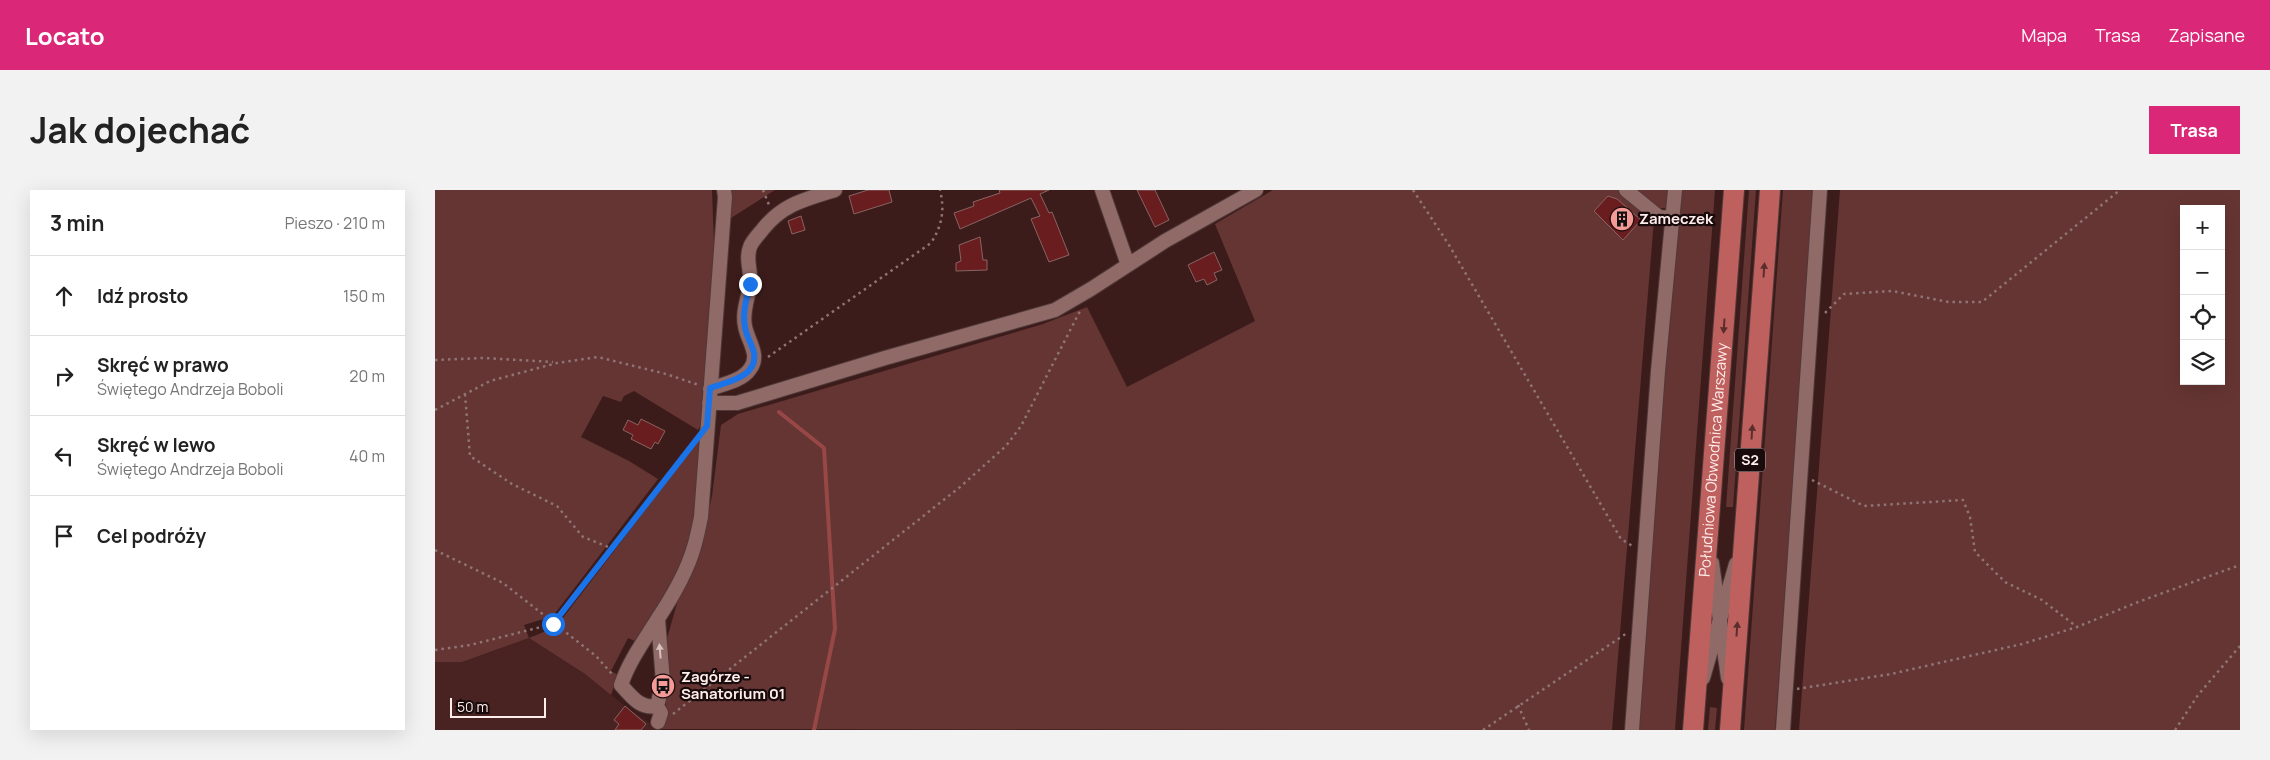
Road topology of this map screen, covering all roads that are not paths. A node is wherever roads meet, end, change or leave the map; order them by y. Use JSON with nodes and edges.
{"nodes":[{"id":1,"x":724,"y":190,"type":"edge"},
{"id":2,"x":835,"y":190,"type":"edge"},
{"id":3,"x":1101,"y":190,"type":"edge"},
{"id":4,"x":1256,"y":190,"type":"edge"},
{"id":5,"x":1626,"y":190,"type":"edge"},
{"id":6,"x":1675,"y":190,"type":"edge"},
{"id":7,"x":1734,"y":190,"type":"edge"},
{"id":8,"x":1771,"y":190,"type":"edge"},
{"id":9,"x":1820,"y":190,"type":"edge"},
{"id":10,"x":1672,"y":218,"type":"junction"},
{"id":11,"x":1128,"y":265,"type":"junction"},
{"id":12,"x":710,"y":388,"type":"junction"},
{"id":13,"x":709,"y":403,"type":"junction"},
{"id":14,"x":1708,"y":533,"type":"junction"},
{"id":15,"x":1744,"y":535,"type":"junction"},
{"id":16,"x":658,"y":619,"type":"junction"},
{"id":17,"x":1720,"y":620,"type":"junction"},
{"id":18,"x":1695,"y":705,"type":"junction"},
{"id":19,"x":657,"y":706,"type":"junction"},
{"id":20,"x":1732,"y":708,"type":"junction"},
{"id":21,"x":658,"y":722,"type":"road end"},
{"id":22,"x":1632,"y":730,"type":"edge"},
{"id":23,"x":1693,"y":730,"type":"edge"},
{"id":24,"x":1730,"y":730,"type":"edge"},
{"id":25,"x":1783,"y":730,"type":"edge"}],
"edges":[{"from":1,"to":12,"type":"street"},
{"from":2,"to":12,"type":"street"},
{"from":3,"to":11,"type":"street"},
{"from":4,"to":11,"type":"street"},
{"from":5,"to":10,"type":"street"},
{"from":6,"to":10,"type":"street"},
{"from":7,"to":14,"type":"highway","name":"Południowa Obwodnica Warszawy","number":"S2","one_way":true},
{"from":15,"to":8,"type":"highway","number":"S2","one_way":true},
{"from":9,"to":25,"type":"street"},
{"from":10,"to":22,"type":"street"},
{"from":11,"to":13,"type":"street"},
{"from":12,"to":13,"type":"street"},
{"from":13,"to":16,"type":"street"},
{"from":14,"to":17,"type":"street"},
{"from":14,"to":18,"type":"highway","name":"Południowa Obwodnica Warszawy","number":"S2"},
{"from":15,"to":17,"type":"street"},
{"from":20,"to":15,"type":"highway","number":"S2","one_way":true},
{"from":19,"to":16,"type":"street","one_way":true},
{"from":16,"to":19,"type":"street"},
{"from":17,"to":18,"type":"street"},
{"from":17,"to":20,"type":"street"},
{"from":18,"to":23,"type":"highway","name":"Południowa Obwodnica Warszawy","number":"S2"},
{"from":19,"to":21,"type":"street"},
{"from":20,"to":24,"type":"highway","number":"S2"}]}
